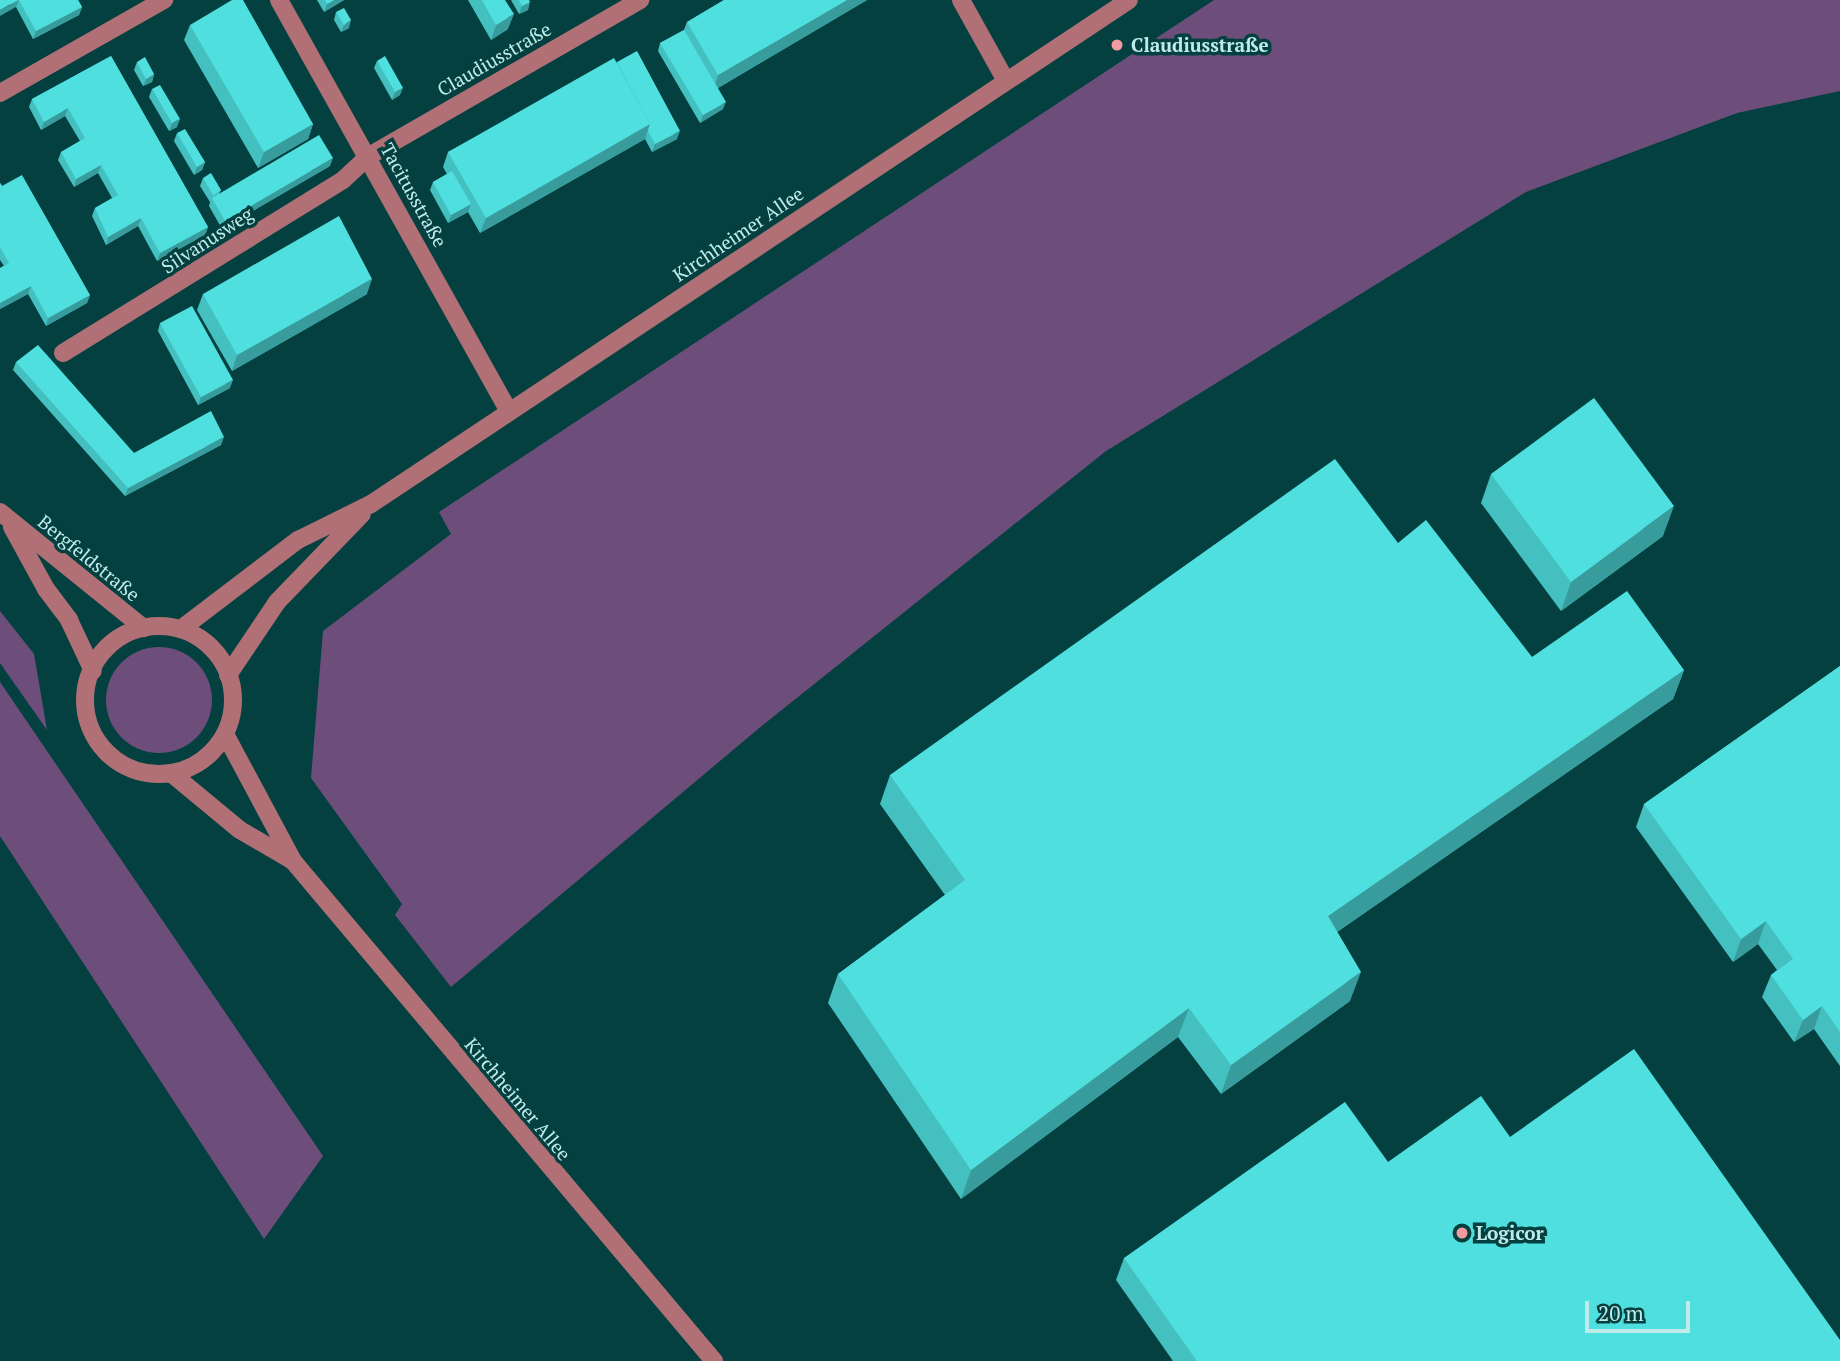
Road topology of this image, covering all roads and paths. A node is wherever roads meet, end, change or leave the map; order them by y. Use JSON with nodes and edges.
{"nodes":[{"id":1,"x":164,"y":0,"type":"edge"},
{"id":2,"x":279,"y":0,"type":"edge"},
{"id":3,"x":640,"y":0,"type":"edge"},
{"id":4,"x":961,"y":0,"type":"edge"},
{"id":5,"x":1129,"y":0,"type":"edge"},
{"id":6,"x":1006,"y":81,"type":"junction"},
{"id":7,"x":0,"y":93,"type":"edge"},
{"id":8,"x":369,"y":156,"type":"junction"},
{"id":9,"x":63,"y":353,"type":"dead end"},
{"id":10,"x":509,"y":411,"type":"junction"},
{"id":11,"x":371,"y":504,"type":"junction"},
{"id":12,"x":4,"y":517,"type":"edge"},
{"id":13,"x":144,"y":628,"type":"junction"},
{"id":14,"x":181,"y":629,"type":"junction"},
{"id":15,"x":93,"y":671,"type":"junction"},
{"id":16,"x":228,"y":675,"type":"junction"},
{"id":17,"x":225,"y":734,"type":"junction"},
{"id":18,"x":171,"y":773,"type":"junction"},
{"id":19,"x":293,"y":861,"type":"junction"},
{"id":20,"x":715,"y":1361,"type":"edge"}],
"edges":[{"from":1,"to":7,"type":"street"},
{"from":2,"to":8,"type":"street","name":"Tacitusstraße"},
{"from":3,"to":8,"type":"street","name":"Claudiusstraße"},
{"from":4,"to":6,"type":"street"},
{"from":5,"to":6,"type":"street","name":"Kirchheimer Allee"},
{"from":6,"to":10,"type":"street","name":"Kirchheimer Allee"},
{"from":8,"to":9,"type":"street","name":"Silvanusweg"},
{"from":8,"to":10,"type":"street","name":"Tacitusstraße"},
{"from":10,"to":11,"type":"street","name":"Kirchheimer Allee"},
{"from":11,"to":14,"type":"street","name":"Kirchheimer Allee"},
{"from":11,"to":16,"type":"street","name":"Kirchheimer Allee"},
{"from":12,"to":13,"type":"street","name":"Bergfeldstraße"},
{"from":12,"to":15,"type":"street","name":"Bergfeldstraße"},
{"from":13,"to":14,"type":"street"},
{"from":13,"to":15,"type":"street"},
{"from":14,"to":16,"type":"street"},
{"from":15,"to":18,"type":"street"},
{"from":16,"to":17,"type":"street"},
{"from":17,"to":18,"type":"street"},
{"from":17,"to":19,"type":"street","name":"Kirchheimer Allee"},
{"from":18,"to":19,"type":"street","name":"Kirchheimer Allee"},
{"from":19,"to":20,"type":"street","name":"Kirchheimer Allee"}]}
